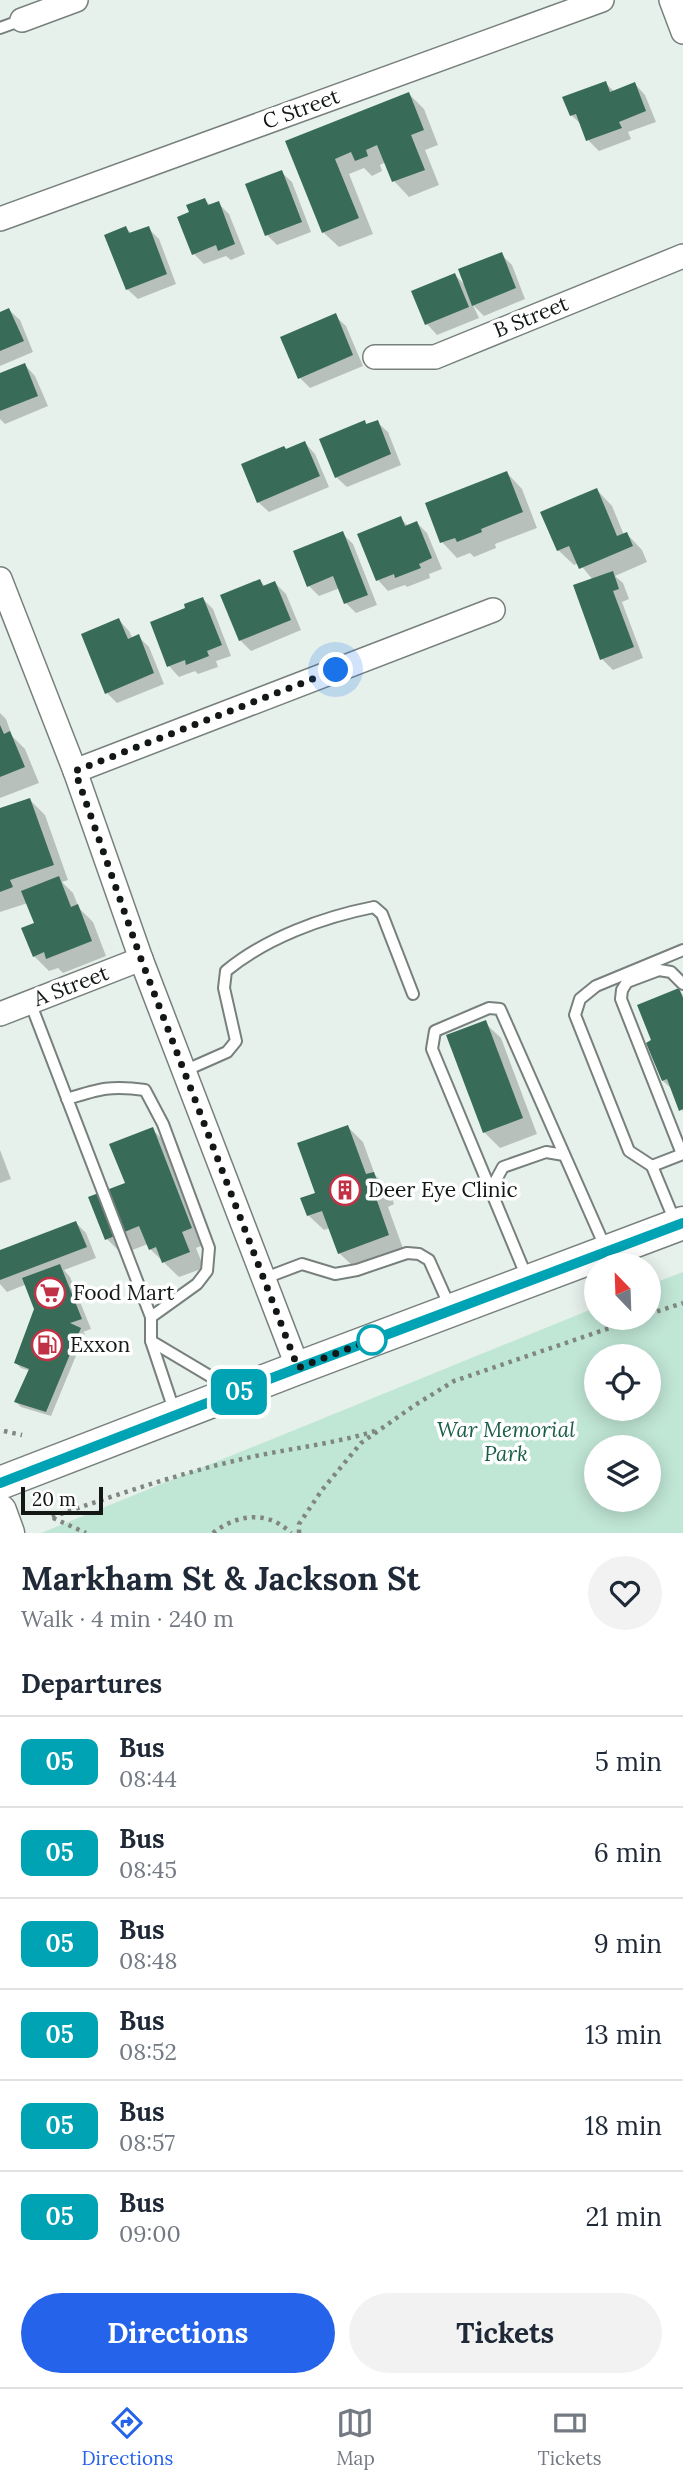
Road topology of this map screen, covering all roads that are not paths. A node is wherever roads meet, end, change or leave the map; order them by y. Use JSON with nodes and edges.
{"nodes":[{"id":1,"x":76,"y":0,"type":"edge"},
{"id":2,"x":602,"y":0,"type":"edge"},
{"id":3,"x":671,"y":0,"type":"edge"},
{"id":4,"x":22,"y":20,"type":"joint"},
{"id":5,"x":0,"y":28,"type":"edge"},
{"id":6,"x":683,"y":32,"type":"edge"},
{"id":7,"x":0,"y":219,"type":"edge"},
{"id":8,"x":683,"y":256,"type":"edge"},
{"id":9,"x":375,"y":358,"type":"dead end"},
{"id":10,"x":0,"y":579,"type":"edge"},
{"id":11,"x":493,"y":610,"type":"dead end"},
{"id":12,"x":75,"y":771,"type":"junction"},
{"id":13,"x":682,"y":952,"type":"edge"},
{"id":14,"x":141,"y":959,"type":"junction"},
{"id":15,"x":683,"y":984,"type":"edge"},
{"id":16,"x":414,"y":994,"type":"dead end"},
{"id":17,"x":30,"y":1002,"type":"junction"},
{"id":18,"x":0,"y":1014,"type":"edge"},
{"id":19,"x":184,"y":1071,"type":"junction"},
{"id":20,"x":67,"y":1099,"type":"junction"},
{"id":21,"x":683,"y":1154,"type":"edge"},
{"id":22,"x":564,"y":1155,"type":"junction"},
{"id":23,"x":652,"y":1166,"type":"junction"},
{"id":24,"x":491,"y":1189,"type":"junction"},
{"id":25,"x":680,"y":1224,"type":"edge"},
{"id":26,"x":607,"y":1252,"type":"junction"},
{"id":27,"x":265,"y":1278,"type":"junction"},
{"id":28,"x":529,"y":1281,"type":"junction"},
{"id":29,"x":451,"y":1311,"type":"junction"},
{"id":30,"x":151,"y":1317,"type":"junction"},
{"id":31,"x":151,"y":1341,"type":"junction"},
{"id":32,"x":298,"y":1368,"type":"junction"},
{"id":33,"x":237,"y":1392,"type":"junction"},
{"id":34,"x":176,"y":1416,"type":"junction"},
{"id":35,"x":0,"y":1483,"type":"edge"},
{"id":36,"x":0,"y":1511,"type":"edge"},
{"id":37,"x":8,"y":1533,"type":"edge"}],
"edges":[{"from":1,"to":4,"type":"street"},
{"from":2,"to":7,"type":"street","name":"C Street"},
{"from":3,"to":6,"type":"street"},
{"from":4,"to":5,"type":"lane"},
{"from":8,"to":9,"type":"street","name":"B Street"},
{"from":10,"to":12,"type":"street"},
{"from":11,"to":12,"type":"street"},
{"from":12,"to":14,"type":"street"},
{"from":13,"to":23,"type":"lane"},
{"from":14,"to":17,"type":"street","name":"A Street"},
{"from":14,"to":19,"type":"street"},
{"from":15,"to":21,"type":"lane"},
{"from":16,"to":19,"type":"lane"},
{"from":17,"to":18,"type":"street","name":"A Street"},
{"from":17,"to":20,"type":"lane"},
{"from":19,"to":27,"type":"street"},
{"from":20,"to":30,"type":"lane"},
{"from":20,"to":30,"type":"lane"},
{"from":21,"to":23,"type":"lane"},
{"from":22,"to":24,"type":"lane"},
{"from":22,"to":24,"type":"lane"},
{"from":22,"to":26,"type":"lane"},
{"from":23,"to":25,"type":"lane"},
{"from":24,"to":28,"type":"lane"},
{"from":25,"to":26,"type":"main road"},
{"from":26,"to":28,"type":"main road"},
{"from":27,"to":29,"type":"lane"},
{"from":27,"to":32,"type":"street"},
{"from":28,"to":29,"type":"main road"},
{"from":29,"to":32,"type":"main road"},
{"from":30,"to":31,"type":"lane"},
{"from":31,"to":33,"type":"lane"},
{"from":31,"to":34,"type":"lane"},
{"from":32,"to":33,"type":"main road"},
{"from":33,"to":34,"type":"main road"},
{"from":34,"to":35,"type":"main road"},
{"from":36,"to":37,"type":"main road"}]}
